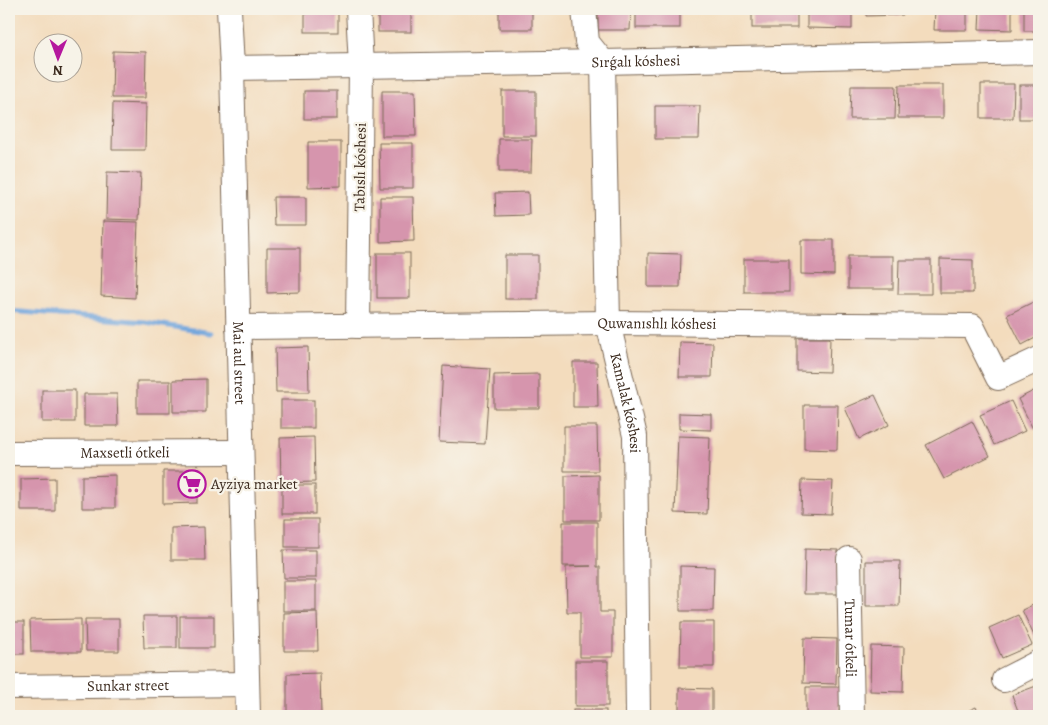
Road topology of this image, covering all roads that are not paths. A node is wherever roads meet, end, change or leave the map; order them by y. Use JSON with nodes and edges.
{"nodes":[{"id":1,"x":229,"y":9,"type":"edge"},
{"id":2,"x":358,"y":9,"type":"edge"},
{"id":3,"x":584,"y":9,"type":"edge"},
{"id":4,"x":1039,"y":52,"type":"edge"},
{"id":5,"x":603,"y":62,"type":"junction"},
{"id":6,"x":361,"y":66,"type":"junction"},
{"id":7,"x":232,"y":68,"type":"junction"},
{"id":8,"x":608,"y":323,"type":"junction"},
{"id":9,"x":358,"y":326,"type":"junction"},
{"id":10,"x":238,"y":327,"type":"junction"},
{"id":11,"x":1039,"y":359,"type":"edge"},
{"id":12,"x":241,"y":452,"type":"junction"},
{"id":13,"x":9,"y":453,"type":"edge"},
{"id":14,"x":848,"y":559,"type":"dead end"},
{"id":15,"x":1039,"y":662,"type":"edge"},
{"id":16,"x":1004,"y":680,"type":"dead end"},
{"id":17,"x":247,"y":684,"type":"junction"},
{"id":18,"x":9,"y":688,"type":"edge"},
{"id":19,"x":248,"y":716,"type":"edge"},
{"id":20,"x":638,"y":716,"type":"edge"},
{"id":21,"x":852,"y":716,"type":"edge"}],
"edges":[{"from":1,"to":7,"type":"street","name":"Mai aul street"},
{"from":2,"to":6,"type":"street","name":"Tabıslı kóshesi"},
{"from":3,"to":5,"type":"street"},
{"from":4,"to":5,"type":"street","name":"Sırǵalı kóshesi"},
{"from":5,"to":6,"type":"street","name":"Sırǵalı kóshesi"},
{"from":5,"to":8,"type":"street","name":"Kamalak kóshesi"},
{"from":6,"to":7,"type":"street","name":"Sırǵalı kóshesi"},
{"from":6,"to":9,"type":"street","name":"Tabıslı kóshesi"},
{"from":7,"to":10,"type":"street","name":"Mai aul street"},
{"from":8,"to":9,"type":"street","name":"Quwanıshlı kóshesi"},
{"from":8,"to":11,"type":"street","name":"Quwanıshlı kóshesi"},
{"from":8,"to":20,"type":"street","name":"Kamalak kóshesi"},
{"from":9,"to":10,"type":"street","name":"Quwanıshlı kóshesi"},
{"from":10,"to":12,"type":"street","name":"Mai aul street"},
{"from":12,"to":13,"type":"street","name":"Maxsetli ótkeli"},
{"from":12,"to":17,"type":"street","name":"Mai aul street"},
{"from":14,"to":21,"type":"street","name":"Tumar ótkeli"},
{"from":15,"to":16,"type":"street"},
{"from":17,"to":18,"type":"street","name":"Sunkar street"},
{"from":17,"to":19,"type":"street","name":"Mai aul street"}]}
